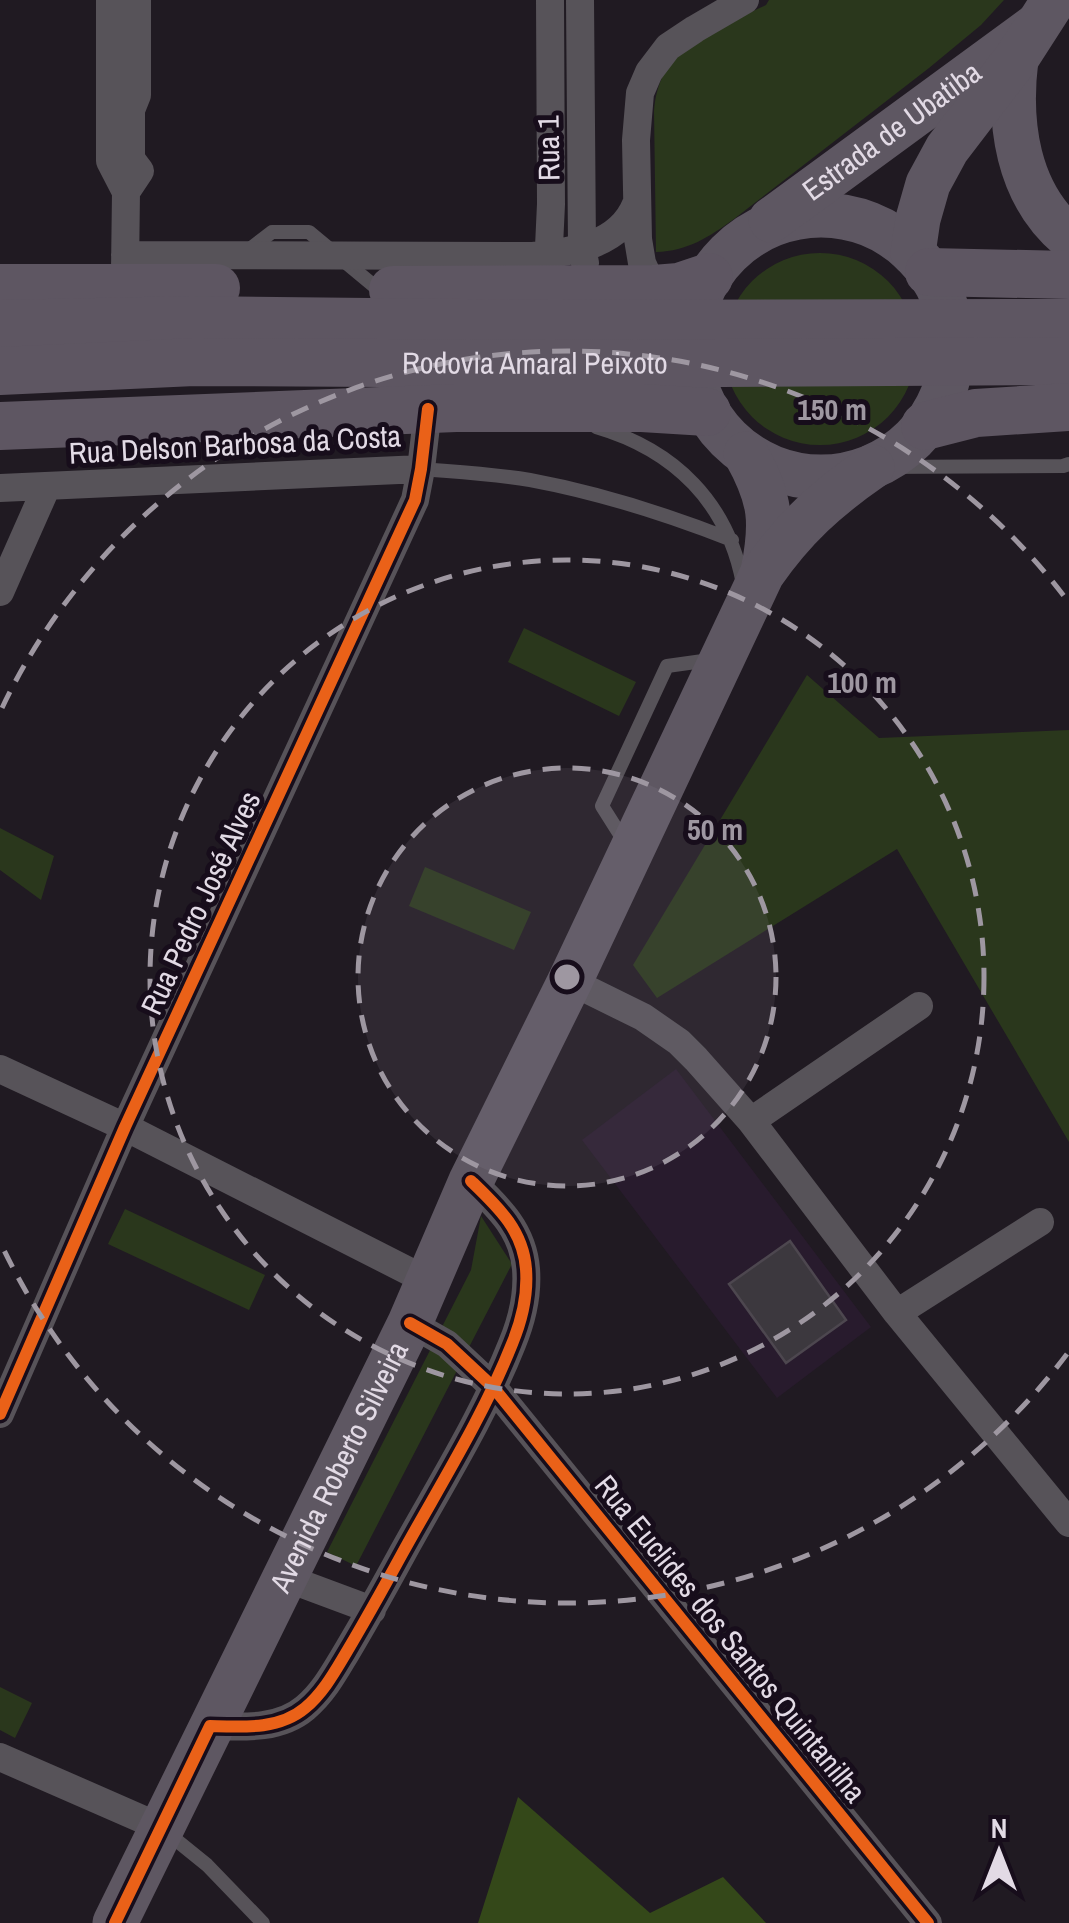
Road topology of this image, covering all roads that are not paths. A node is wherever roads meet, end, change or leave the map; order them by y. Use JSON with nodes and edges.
{"nodes":[{"id":1,"x":110,"y":0,"type":"edge"},
{"id":2,"x":138,"y":0,"type":"edge"},
{"id":3,"x":550,"y":0,"type":"edge"},
{"id":4,"x":580,"y":0,"type":"edge"},
{"id":5,"x":745,"y":0,"type":"edge"},
{"id":6,"x":1035,"y":29,"type":"edge"},
{"id":7,"x":133,"y":181,"type":"junction"},
{"id":8,"x":636,"y":204,"type":"junction"},
{"id":9,"x":748,"y":237,"type":"junction"},
{"id":10,"x":1069,"y":237,"type":"edge"},
{"id":11,"x":582,"y":247,"type":"junction"},
{"id":12,"x":340,"y":256,"type":"junction"},
{"id":13,"x":921,"y":263,"type":"junction"},
{"id":14,"x":125,"y":271,"type":"junction"},
{"id":15,"x":222,"y":272,"type":"junction"},
{"id":16,"x":1069,"y":275,"type":"edge"},
{"id":17,"x":709,"y":277,"type":"junction"},
{"id":18,"x":0,"y":288,"type":"edge"},
{"id":19,"x":379,"y":290,"type":"junction"},
{"id":20,"x":599,"y":290,"type":"junction"},
{"id":21,"x":654,"y":290,"type":"junction"},
{"id":22,"x":546,"y":308,"type":"junction"},
{"id":23,"x":1069,"y":323,"type":"edge"},
{"id":24,"x":0,"y":324,"type":"edge"},
{"id":25,"x":1069,"y":361,"type":"edge"},
{"id":26,"x":0,"y":371,"type":"edge"},
{"id":27,"x":528,"y":407,"type":"junction"},
{"id":28,"x":1069,"y":407,"type":"edge"},
{"id":29,"x":428,"y":408,"type":"junction"},
{"id":30,"x":708,"y":412,"type":"junction"},
{"id":31,"x":0,"y":426,"type":"edge"},
{"id":32,"x":925,"y":426,"type":"junction"},
{"id":33,"x":746,"y":454,"type":"junction"},
{"id":34,"x":1069,"y":464,"type":"edge"},
{"id":35,"x":872,"y":467,"type":"junction"},
{"id":36,"x":421,"y":469,"type":"junction"},
{"id":37,"x":47,"y":486,"type":"junction"},
{"id":38,"x":0,"y":488,"type":"edge"},
{"id":39,"x":732,"y":540,"type":"junction"},
{"id":40,"x":762,"y":574,"type":"junction"},
{"id":41,"x":0,"y":592,"type":"edge"},
{"id":42,"x":731,"y":639,"type":"junction"},
{"id":43,"x":570,"y":982,"type":"junction"},
{"id":44,"x":919,"y":1006,"type":"dead end"},
{"id":45,"x":0,"y":1069,"type":"edge"},
{"id":46,"x":751,"y":1121,"type":"junction"},
{"id":47,"x":125,"y":1127,"type":"junction"},
{"id":48,"x":471,"y":1182,"type":"junction"},
{"id":49,"x":1040,"y":1222,"type":"dead end"},
{"id":50,"x":428,"y":1281,"type":"junction"},
{"id":51,"x":896,"y":1312,"type":"junction"},
{"id":52,"x":410,"y":1323,"type":"junction"},
{"id":53,"x":493,"y":1387,"type":"junction"},
{"id":54,"x":0,"y":1414,"type":"edge"},
{"id":55,"x":1066,"y":1514,"type":"edge"},
{"id":56,"x":286,"y":1578,"type":"junction"},
{"id":57,"x":372,"y":1610,"type":"junction"},
{"id":58,"x":210,"y":1726,"type":"junction"},
{"id":59,"x":0,"y":1757,"type":"edge"},
{"id":60,"x":160,"y":1827,"type":"junction"},
{"id":61,"x":124,"y":1917,"type":"edge"},
{"id":62,"x":263,"y":1923,"type":"edge"},
{"id":63,"x":928,"y":1923,"type":"edge"}],
"edges":[{"from":1,"to":7,"type":"street"},
{"from":2,"to":7,"type":"street"},
{"from":3,"to":22,"type":"street","name":"Rua 1"},
{"from":4,"to":11,"type":"street","name":"Rua 1"},
{"from":5,"to":8,"type":"street"},
{"from":6,"to":9,"type":"main road","name":"Estrada de Ubatiba"},
{"from":6,"to":10,"type":"main road"},
{"from":6,"to":13,"type":"main road","name":"Estrada de Ubatiba"},
{"from":7,"to":14,"type":"street"},
{"from":8,"to":11,"type":"street"},
{"from":8,"to":21,"type":"street"},
{"from":9,"to":13,"type":"main road"},
{"from":9,"to":17,"type":"main road"},
{"from":11,"to":20,"type":"street","name":"Rua 1"},
{"from":11,"to":22,"type":"street"},
{"from":12,"to":15,"type":"street"},
{"from":12,"to":19,"type":"lane"},
{"from":12,"to":22,"type":"street"},
{"from":13,"to":16,"type":"highway"},
{"from":13,"to":32,"type":"main road"},
{"from":14,"to":15,"type":"highway"},
{"from":14,"to":18,"type":"highway"},
{"from":15,"to":19,"type":"highway"},
{"from":17,"to":21,"type":"highway"},
{"from":17,"to":30,"type":"main road"},
{"from":19,"to":22,"type":"highway"},
{"from":20,"to":21,"type":"highway"},
{"from":20,"to":22,"type":"highway"},
{"from":22,"to":23,"type":"highway","name":"Rodovia Amaral Peixoto"},
{"from":22,"to":24,"type":"highway","name":"Rodovia Amaral Peixoto"},
{"from":22,"to":25,"type":"highway","name":"Rodovia Amaral Peixoto"},
{"from":22,"to":26,"type":"highway","name":"Rodovia Amaral Peixoto"},
{"from":27,"to":29,"type":"highway"},
{"from":27,"to":30,"type":"highway"},
{"from":27,"to":39,"type":"lane"},
{"from":28,"to":32,"type":"highway"},
{"from":29,"to":31,"type":"highway"},
{"from":29,"to":36,"type":"street","name":"Rua Pedro José Alves"},
{"from":30,"to":33,"type":"main road"},
{"from":32,"to":35,"type":"main road"},
{"from":33,"to":35,"type":"main road"},
{"from":33,"to":40,"type":"main road","name":"Avenida Roberto Silveira"},
{"from":34,"to":35,"type":"lane"},
{"from":35,"to":40,"type":"main road","name":"Avenida Roberto Silveira"},
{"from":36,"to":37,"type":"street","name":"Rua Delson Barbosa da Costa"},
{"from":36,"to":39,"type":"lane"},
{"from":36,"to":47,"type":"street","name":"Rua Pedro José Alves"},
{"from":37,"to":38,"type":"street"},
{"from":37,"to":41,"type":"street","name":"Rua Delson Barbosa da Costa"},
{"from":39,"to":42,"type":"lane"},
{"from":40,"to":42,"type":"main road","name":"Avenida Roberto Silveira"},
{"from":42,"to":43,"type":"main road","name":"Avenida Roberto Silveira"},
{"from":43,"to":46,"type":"street"},
{"from":43,"to":48,"type":"main road","name":"Avenida Roberto Silveira"},
{"from":44,"to":46,"type":"street"},
{"from":45,"to":47,"type":"street"},
{"from":46,"to":51,"type":"street"},
{"from":47,"to":50,"type":"street"},
{"from":47,"to":54,"type":"street","name":"Rua Pedro José Alves"},
{"from":48,"to":50,"type":"main road","name":"Avenida Roberto Silveira"},
{"from":48,"to":53,"type":"street"},
{"from":49,"to":51,"type":"street"},
{"from":50,"to":52,"type":"main road","name":"Avenida Roberto Silveira"},
{"from":51,"to":55,"type":"street"},
{"from":52,"to":53,"type":"street","name":"Rua Euclides dos Santos Quintanilha"},
{"from":52,"to":56,"type":"main road","name":"Avenida Roberto Silveira"},
{"from":53,"to":57,"type":"street"},
{"from":53,"to":63,"type":"street","name":"Rua Euclides dos Santos Quintanilha"},
{"from":56,"to":57,"type":"street"},
{"from":56,"to":58,"type":"main road","name":"Avenida Roberto Silveira"},
{"from":57,"to":58,"type":"street"},
{"from":58,"to":60,"type":"main road","name":"Avenida Roberto Silveira"},
{"from":59,"to":60,"type":"street"},
{"from":60,"to":61,"type":"main road","name":"Avenida Roberto Silveira"},
{"from":60,"to":62,"type":"lane"}]}
